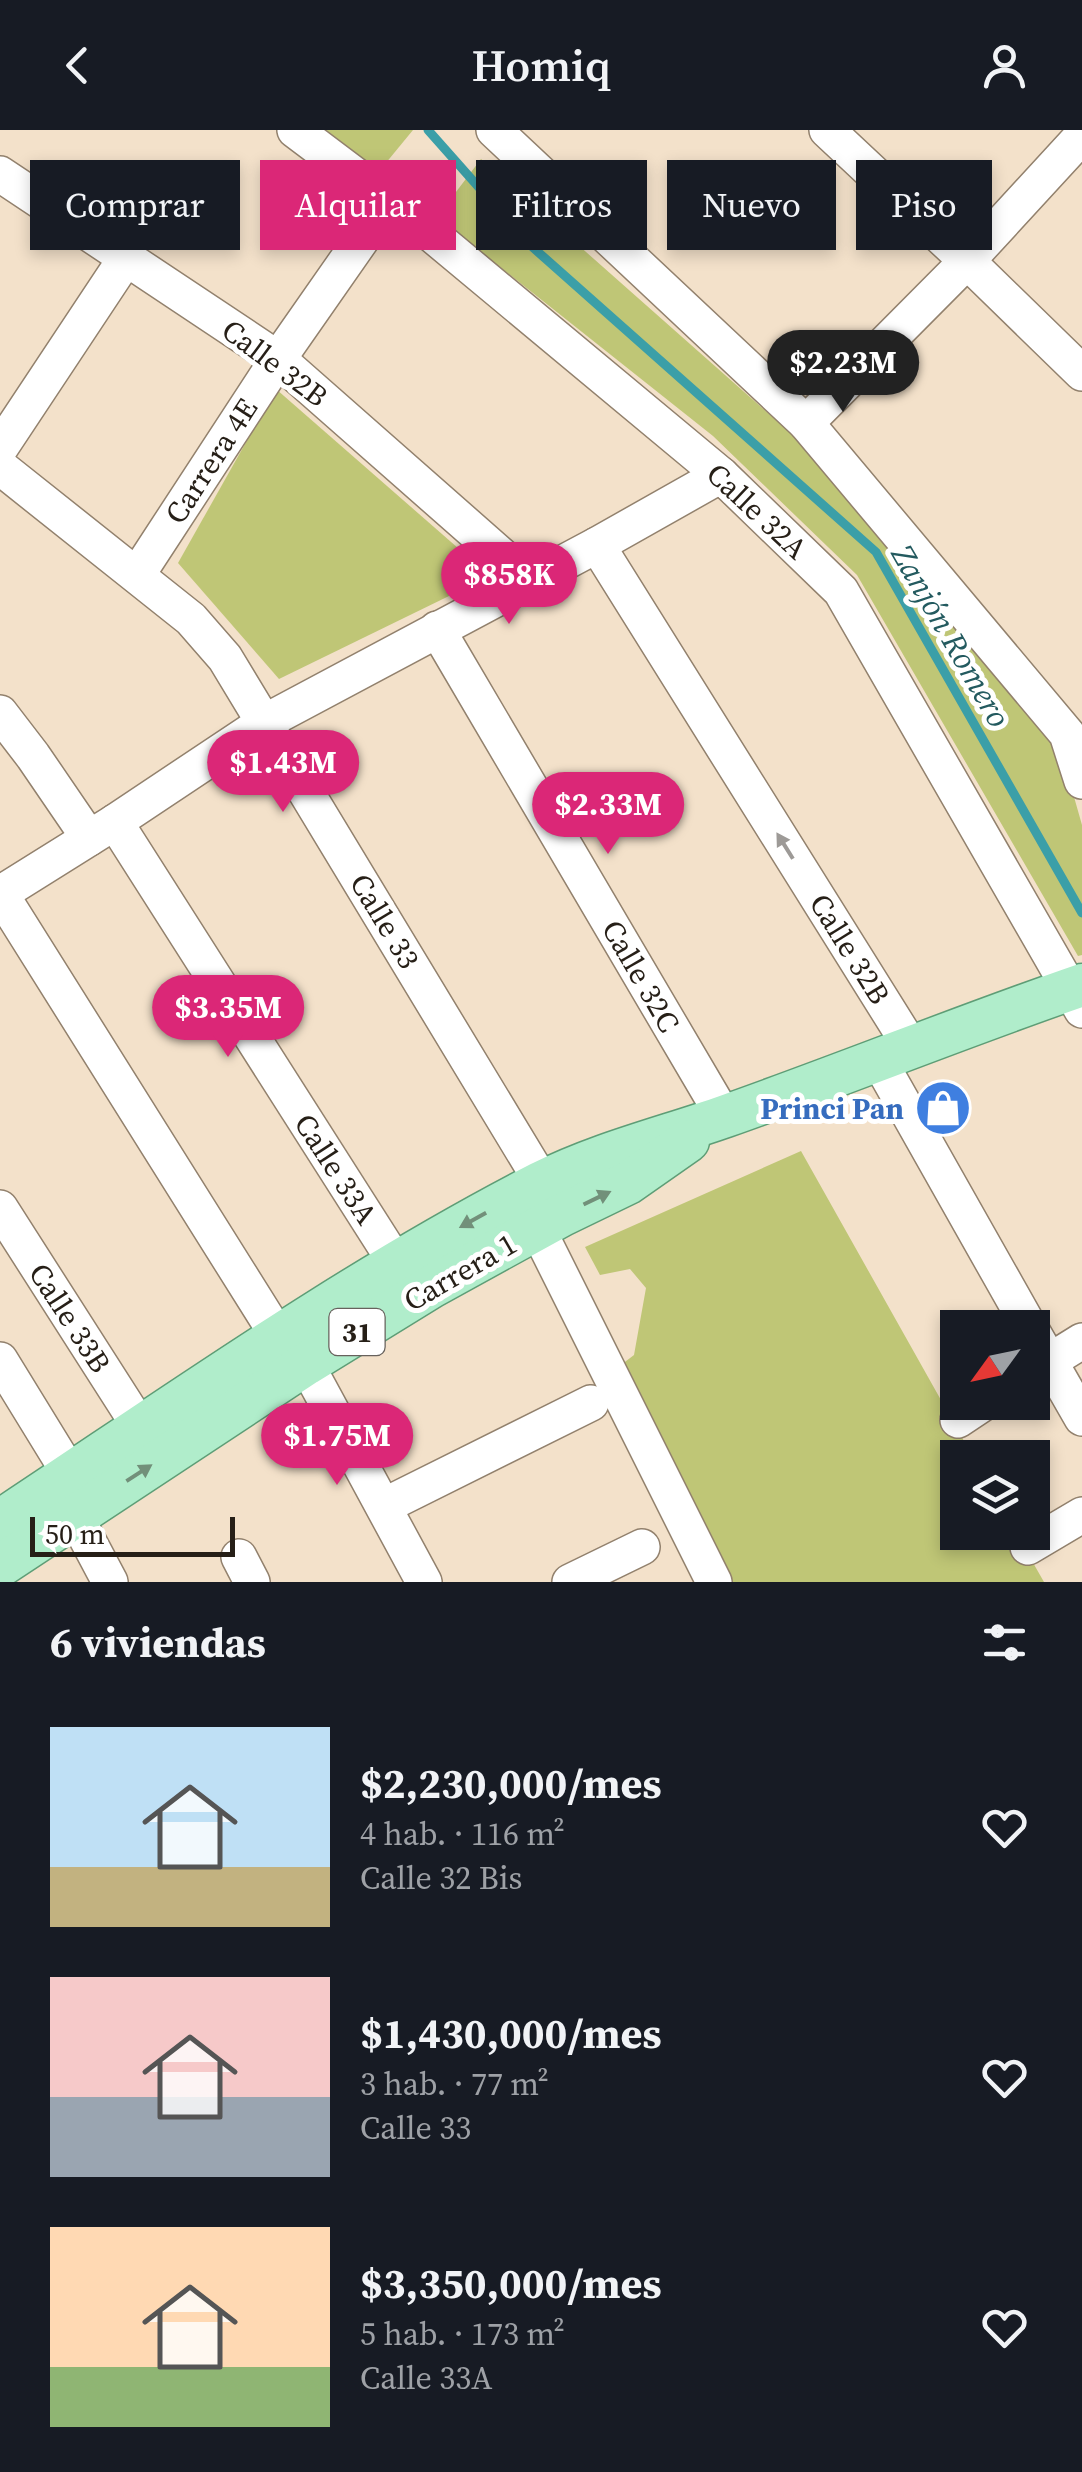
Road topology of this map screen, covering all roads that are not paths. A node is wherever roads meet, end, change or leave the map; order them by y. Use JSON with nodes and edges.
{"nodes":[{"id":1,"x":295,"y":130,"type":"edge"},
{"id":2,"x":494,"y":130,"type":"edge"},
{"id":3,"x":828,"y":130,"type":"edge"},
{"id":4,"x":1082,"y":136,"type":"edge"},
{"id":5,"x":335,"y":160,"type":"edge"},
{"id":6,"x":0,"y":174,"type":"edge"},
{"id":7,"x":354,"y":250,"type":"edge"},
{"id":8,"x":449,"y":250,"type":"edge"},
{"id":9,"x":126,"y":258,"type":"junction"},
{"id":10,"x":967,"y":260,"type":"junction"},
{"id":11,"x":278,"y":359,"type":"junction"},
{"id":12,"x":1082,"y":374,"type":"edge"},
{"id":13,"x":806,"y":423,"type":"junction"},
{"id":14,"x":0,"y":448,"type":"edge"},
{"id":15,"x":0,"y":467,"type":"edge"},
{"id":16,"x":721,"y":475,"type":"junction"},
{"id":17,"x":598,"y":545,"type":"junction"},
{"id":18,"x":138,"y":575,"type":"junction"},
{"id":19,"x":530,"y":580,"type":"junction"},
{"id":20,"x":437,"y":629,"type":"junction"},
{"id":21,"x":0,"y":713,"type":"edge"},
{"id":22,"x":265,"y":722,"type":"junction"},
{"id":23,"x":1077,"y":728,"type":"edge"},
{"id":24,"x":1082,"y":781,"type":"edge"},
{"id":25,"x":102,"y":830,"type":"junction"},
{"id":26,"x":0,"y":894,"type":"edge"},
{"id":27,"x":1077,"y":993,"type":"edge"},
{"id":28,"x":895,"y":1053,"type":"junction"},
{"id":29,"x":724,"y":1117,"type":"junction"},
{"id":30,"x":542,"y":1182,"type":"junction"},
{"id":31,"x":0,"y":1208,"type":"edge"},
{"id":32,"x":537,"y":1228,"type":"junction"},
{"id":33,"x":396,"y":1263,"type":"junction"},
{"id":34,"x":1018,"y":1310,"type":"edge"},
{"id":35,"x":1082,"y":1340,"type":"edge"},
{"id":36,"x":1050,"y":1346,"type":"edge"},
{"id":37,"x":292,"y":1350,"type":"junction"},
{"id":38,"x":0,"y":1360,"type":"edge"},
{"id":39,"x":1050,"y":1369,"type":"edge"},
{"id":40,"x":592,"y":1403,"type":"dead end"},
{"id":41,"x":1082,"y":1418,"type":"edge"},
{"id":42,"x":140,"y":1427,"type":"junction"},
{"id":43,"x":73,"y":1495,"type":"junction"},
{"id":44,"x":384,"y":1506,"type":"junction"},
{"id":45,"x":1082,"y":1515,"type":"edge"},
{"id":46,"x":0,"y":1521,"type":"edge"},
{"id":47,"x":1050,"y":1535,"type":"edge"},
{"id":48,"x":642,"y":1547,"type":"dead end"},
{"id":49,"x":0,"y":1566,"type":"edge"},
{"id":50,"x":110,"y":1582,"type":"edge"},
{"id":51,"x":424,"y":1582,"type":"edge"},
{"id":52,"x":570,"y":1582,"type":"edge"},
{"id":53,"x":714,"y":1582,"type":"edge"}],
"edges":[{"from":1,"to":5,"type":"street","name":"Calle 32A"},
{"from":2,"to":13,"type":"street"},
{"from":3,"to":10,"type":"street"},
{"from":4,"to":10,"type":"street"},
{"from":6,"to":9,"type":"street","name":"Calle 32B"},
{"from":7,"to":11,"type":"street","name":"Carrera 4E"},
{"from":8,"to":16,"type":"street","name":"Calle 32A"},
{"from":9,"to":11,"type":"street","name":"Calle 32B"},
{"from":9,"to":14,"type":"street"},
{"from":10,"to":12,"type":"street"},
{"from":10,"to":13,"type":"street"},
{"from":11,"to":18,"type":"street","name":"Carrera 4E"},
{"from":11,"to":19,"type":"street","name":"Calle 32B"},
{"from":13,"to":23,"type":"street"},
{"from":15,"to":18,"type":"street","name":"Calle 33"},
{"from":16,"to":17,"type":"street"},
{"from":16,"to":27,"type":"street","name":"Calle 32A"},
{"from":17,"to":19,"type":"street"},
{"from":28,"to":17,"type":"street","name":"Calle 32B","one_way":true},
{"from":18,"to":22,"type":"street","name":"Calle 33"},
{"from":19,"to":20,"type":"street"},
{"from":20,"to":22,"type":"street"},
{"from":20,"to":29,"type":"street","name":"Calle 32C"},
{"from":21,"to":25,"type":"street","name":"Calle 33A"},
{"from":22,"to":25,"type":"street"},
{"from":22,"to":30,"type":"street","name":"Calle 33"},
{"from":23,"to":24,"type":"street"},
{"from":25,"to":26,"type":"street"},
{"from":25,"to":33,"type":"street","name":"Calle 33A"},
{"from":26,"to":37,"type":"street"},
{"from":27,"to":28,"type":"main road","name":"Carrera 1","number":"31"},
{"from":28,"to":29,"type":"main road","name":"Carrera 1","number":"31"},
{"from":28,"to":34,"type":"street","name":"Calle 32B"},
{"from":29,"to":30,"type":"main road","name":"Carrera 1","number":"31"},
{"from":32,"to":29,"type":"main road","name":"Carrera 1","number":"31","one_way":true},
{"from":30,"to":33,"type":"main road","name":"Carrera 1","number":"31","one_way":true},
{"from":31,"to":42,"type":"street","name":"Calle 33B"},
{"from":32,"to":37,"type":"main road","name":"Carrera 1","number":"31"},
{"from":32,"to":53,"type":"street"},
{"from":33,"to":37,"type":"main road","name":"Carrera 1","number":"31"},
{"from":35,"to":36,"type":"street"},
{"from":37,"to":42,"type":"main road","name":"Carrera 1","number":"31"},
{"from":43,"to":37,"type":"main road","name":"Carrera 1","number":"31","one_way":true},
{"from":37,"to":44,"type":"street"},
{"from":38,"to":43,"type":"street"},
{"from":39,"to":41,"type":"street","name":"Calle 32B"},
{"from":40,"to":44,"type":"street"},
{"from":42,"to":43,"type":"main road","name":"Carrera 1","number":"31"},
{"from":43,"to":46,"type":"main road","name":"Carrera 1","number":"31"},
{"from":43,"to":49,"type":"main road","name":"Carrera 1","number":"31"},
{"from":43,"to":50,"type":"street"},
{"from":44,"to":51,"type":"street"},
{"from":45,"to":47,"type":"street"},
{"from":48,"to":52,"type":"street"}]}
